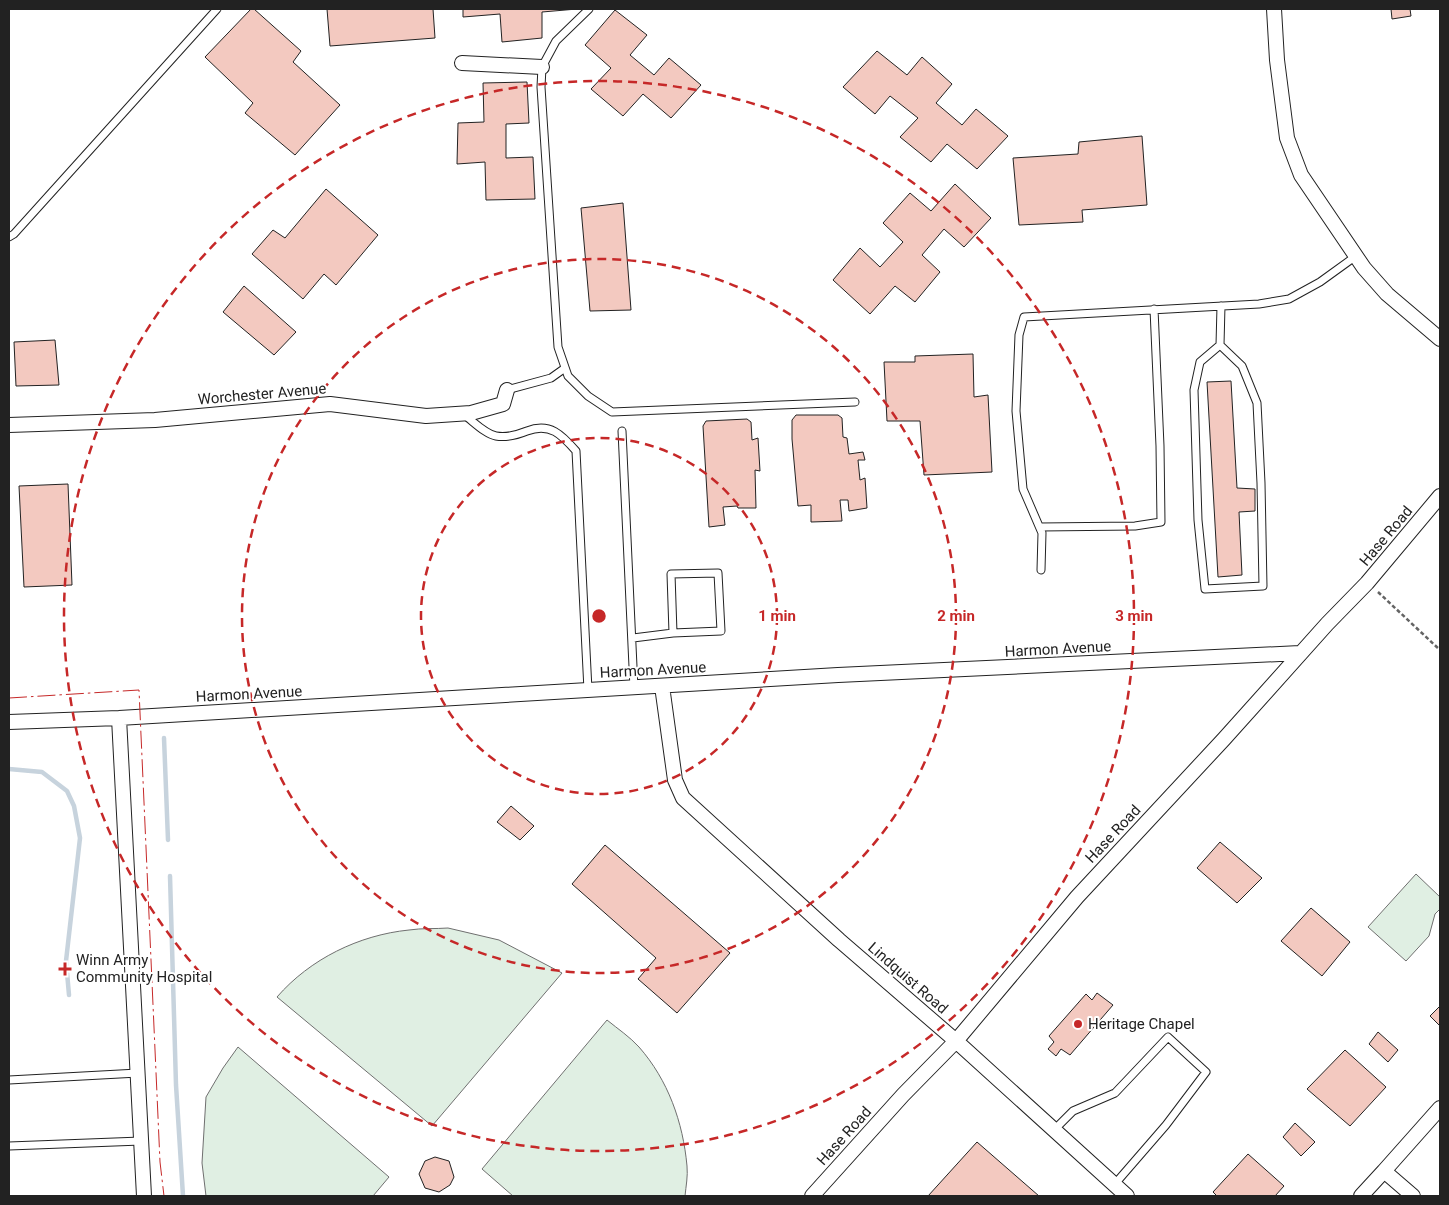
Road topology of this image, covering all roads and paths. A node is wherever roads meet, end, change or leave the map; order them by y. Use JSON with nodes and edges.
{"nodes":[{"id":1,"x":217,"y":9,"type":"edge"},
{"id":2,"x":589,"y":9,"type":"edge"},
{"id":3,"x":1274,"y":9,"type":"edge"},
{"id":4,"x":462,"y":64,"type":"dead end"},
{"id":5,"x":542,"y":67,"type":"junction"},
{"id":6,"x":9,"y":237,"type":"edge"},
{"id":7,"x":1356,"y":256,"type":"junction"},
{"id":8,"x":1221,"y":306,"type":"junction"},
{"id":9,"x":1154,"y":310,"type":"junction"},
{"id":10,"x":1440,"y":339,"type":"edge"},
{"id":11,"x":1220,"y":345,"type":"junction"},
{"id":12,"x":566,"y":368,"type":"junction"},
{"id":13,"x":507,"y":390,"type":"joint"},
{"id":14,"x":855,"y":402,"type":"dead end"},
{"id":15,"x":462,"y":413,"type":"junction"},
{"id":16,"x":9,"y":425,"type":"edge"},
{"id":17,"x":622,"y":431,"type":"dead end"},
{"id":18,"x":1440,"y":496,"type":"edge"},
{"id":19,"x":1040,"y":528,"type":"junction"},
{"id":20,"x":1041,"y":570,"type":"dead end"},
{"id":21,"x":1367,"y":583,"type":"junction"},
{"id":22,"x":673,"y":633,"type":"junction"},
{"id":23,"x":633,"y":638,"type":"junction"},
{"id":24,"x":1440,"y":650,"type":"edge"},
{"id":25,"x":1300,"y":653,"type":"junction"},
{"id":26,"x":662,"y":686,"type":"junction"},
{"id":27,"x":634,"y":688,"type":"junction"},
{"id":28,"x":588,"y":691,"type":"junction"},
{"id":29,"x":120,"y":718,"type":"junction"},
{"id":30,"x":9,"y":722,"type":"edge"},
{"id":31,"x":956,"y":1041,"type":"junction"},
{"id":32,"x":138,"y":1073,"type":"junction"},
{"id":33,"x":9,"y":1080,"type":"edge"},
{"id":34,"x":1440,"y":1108,"type":"edge"},
{"id":35,"x":1054,"y":1130,"type":"junction"},
{"id":36,"x":141,"y":1141,"type":"junction"},
{"id":37,"x":9,"y":1146,"type":"edge"},
{"id":38,"x":1384,"y":1171,"type":"junction"},
{"id":39,"x":1114,"y":1184,"type":"junction"},
{"id":40,"x":144,"y":1196,"type":"edge"},
{"id":41,"x":812,"y":1196,"type":"edge"},
{"id":42,"x":1127,"y":1196,"type":"edge"},
{"id":43,"x":1361,"y":1196,"type":"edge"},
{"id":44,"x":1413,"y":1196,"type":"edge"}],
"edges":[{"from":1,"to":6,"type":"lane"},
{"from":2,"to":5,"type":"lane"},
{"from":3,"to":7,"type":"street"},
{"from":4,"to":5,"type":"street"},
{"from":5,"to":12,"type":"lane"},
{"from":7,"to":8,"type":"lane"},
{"from":7,"to":10,"type":"street"},
{"from":8,"to":9,"type":"lane"},
{"from":8,"to":11,"type":"lane"},
{"from":9,"to":19,"type":"lane"},
{"from":9,"to":19,"type":"lane"},
{"from":11,"to":11,"type":"lane"},
{"from":12,"to":13,"type":"lane"},
{"from":12,"to":14,"type":"lane"},
{"from":13,"to":15,"type":"street","name":"Worchester Avenue"},
{"from":15,"to":16,"type":"street","name":"Worchester Avenue"},
{"from":15,"to":28,"type":"lane"},
{"from":17,"to":23,"type":"lane"},
{"from":18,"to":21,"type":"street","name":"Hase Road"},
{"from":19,"to":20,"type":"lane"},
{"from":21,"to":24,"type":"path"},
{"from":21,"to":25,"type":"street","name":"Hase Road"},
{"from":22,"to":22,"type":"lane"},
{"from":22,"to":23,"type":"lane"},
{"from":23,"to":27,"type":"lane"},
{"from":25,"to":26,"type":"street","name":"Harmon Avenue"},
{"from":25,"to":31,"type":"street","name":"Hase Road"},
{"from":26,"to":27,"type":"street","name":"Harmon Avenue"},
{"from":26,"to":31,"type":"street","name":"Lindquist Road"},
{"from":27,"to":28,"type":"street","name":"Harmon Avenue"},
{"from":28,"to":29,"type":"street","name":"Harmon Avenue"},
{"from":29,"to":30,"type":"street","name":"Harmon Avenue"},
{"from":29,"to":32,"type":"street"},
{"from":31,"to":35,"type":"street","name":"Lindquist Road"},
{"from":31,"to":41,"type":"street","name":"Hase Road"},
{"from":32,"to":33,"type":"lane"},
{"from":32,"to":36,"type":"street"},
{"from":34,"to":38,"type":"street"},
{"from":35,"to":39,"type":"street","name":"Lindquist Road"},
{"from":35,"to":39,"type":"lane"},
{"from":36,"to":37,"type":"lane"},
{"from":36,"to":40,"type":"street"},
{"from":38,"to":43,"type":"street"},
{"from":38,"to":44,"type":"street"},
{"from":39,"to":42,"type":"street","name":"Lindquist Road"}]}
